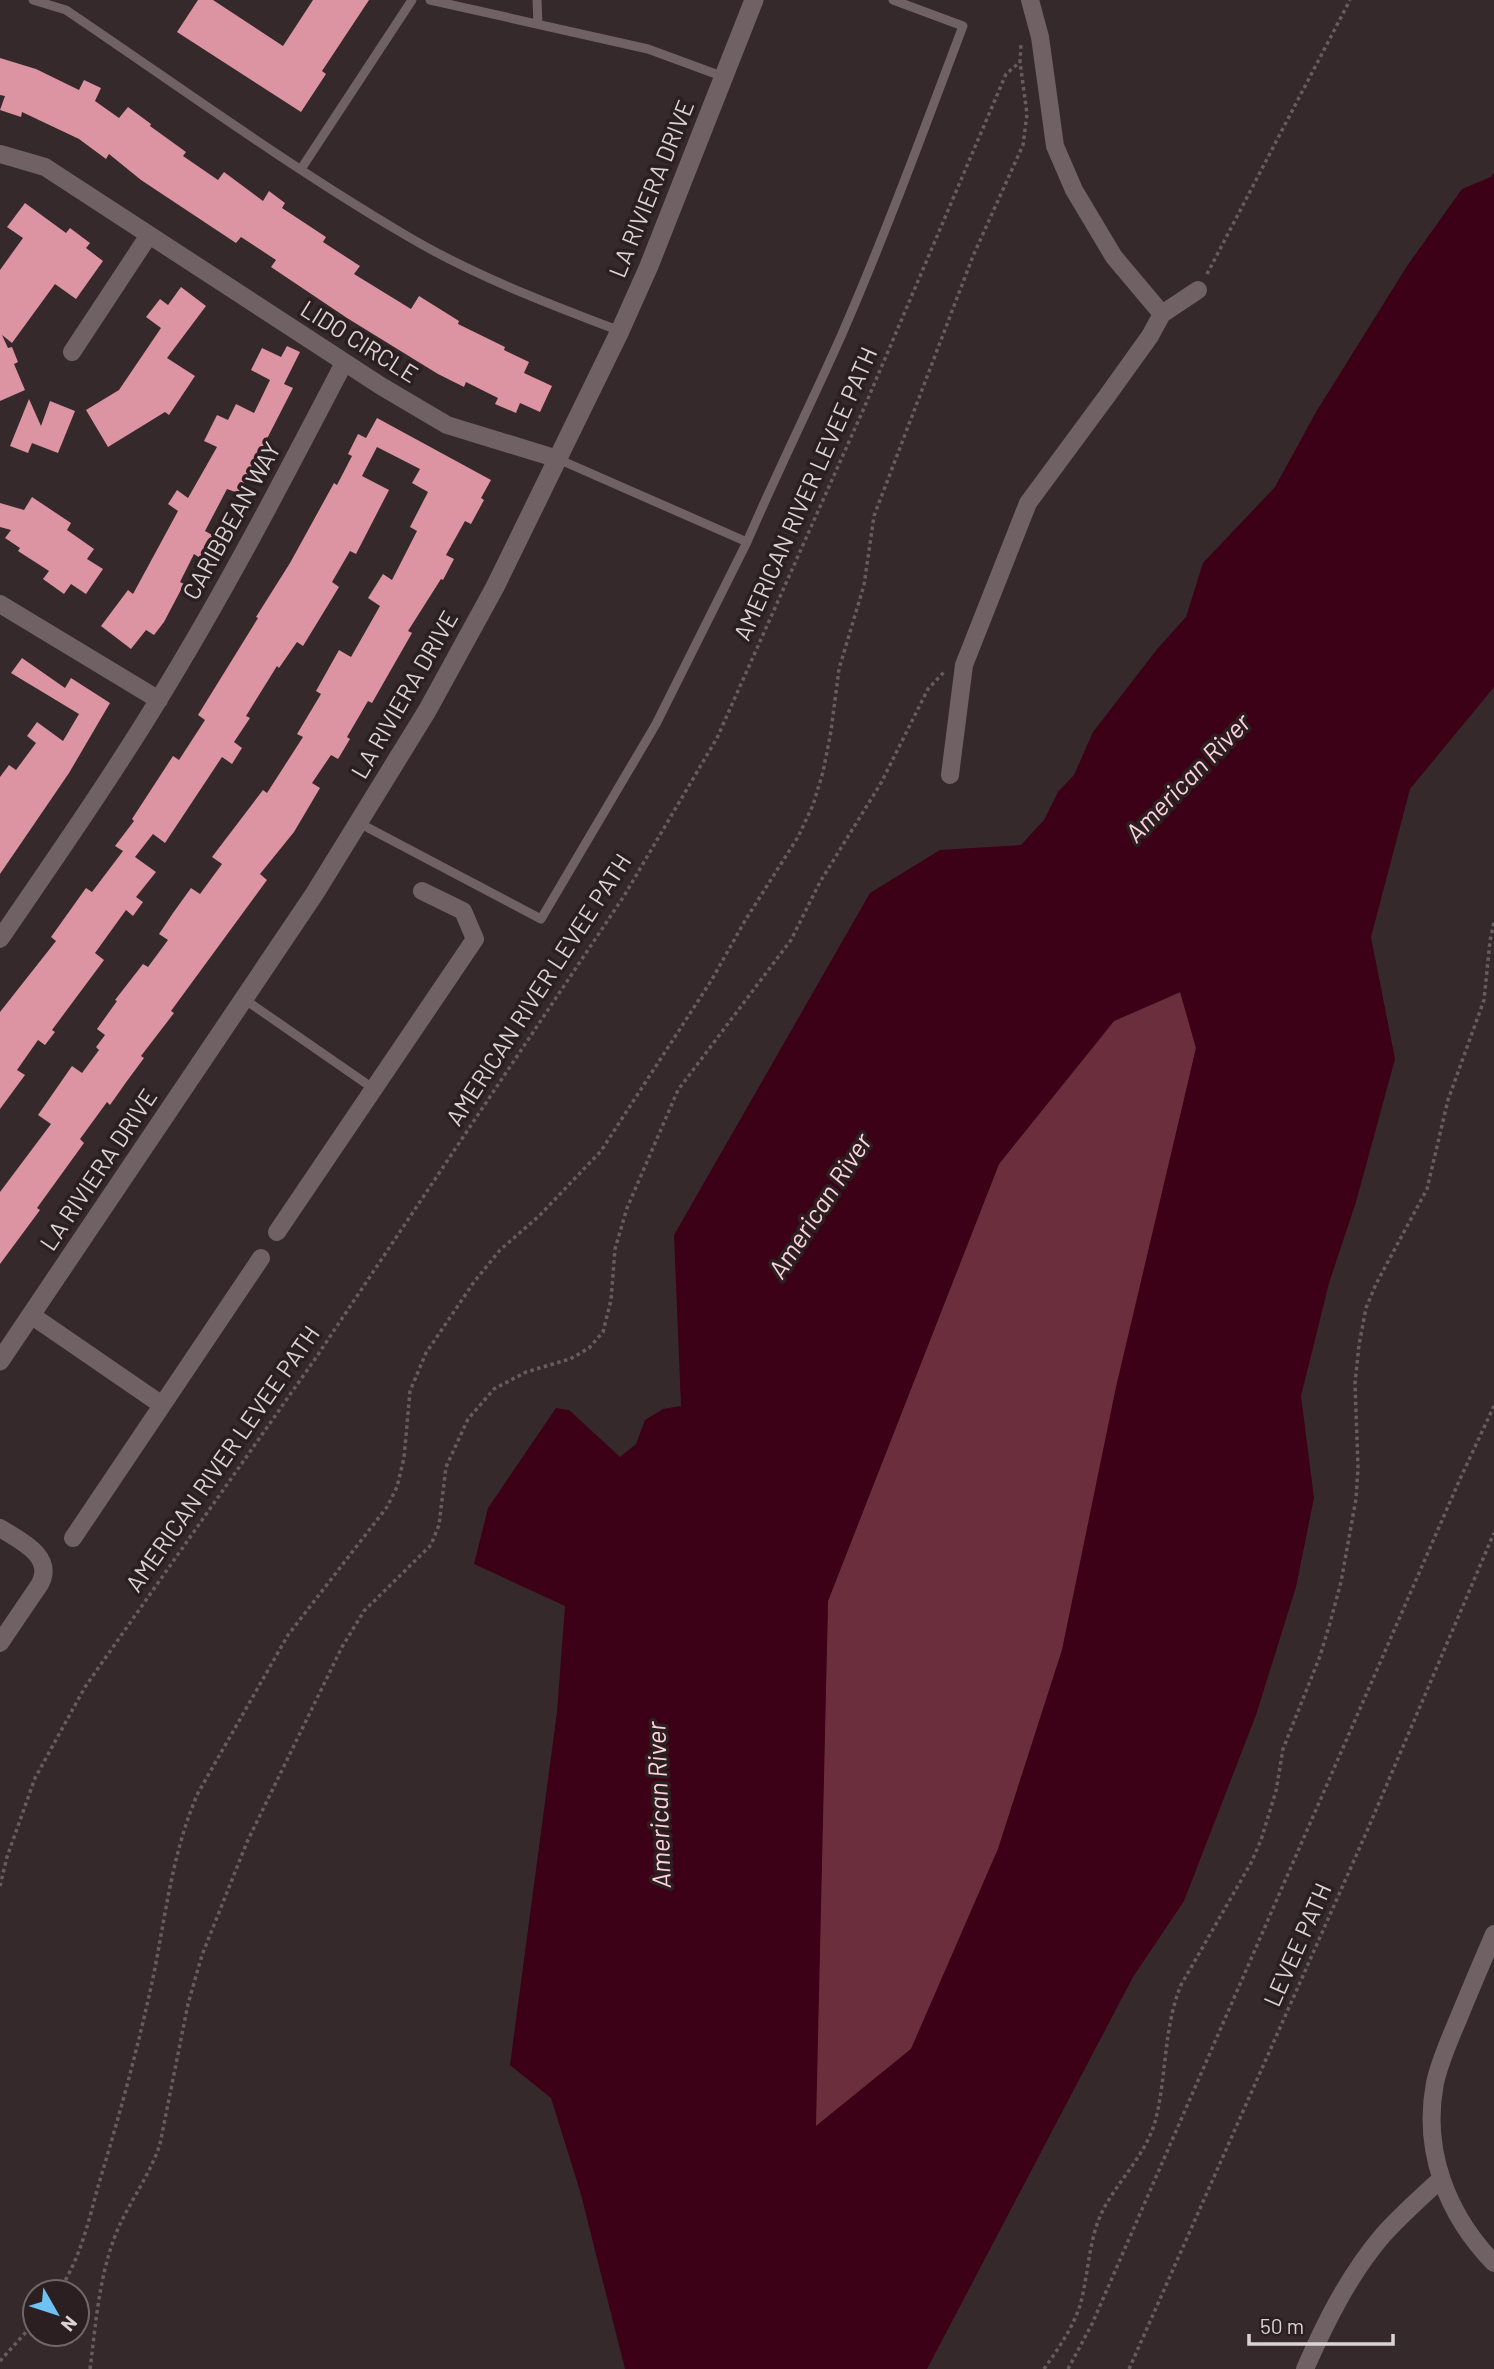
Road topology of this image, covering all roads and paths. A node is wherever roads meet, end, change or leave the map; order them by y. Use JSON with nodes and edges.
{"nodes":[{"id":1,"x":33,"y":0,"type":"edge"},
{"id":2,"x":71,"y":0,"type":"edge"},
{"id":3,"x":412,"y":0,"type":"edge"},
{"id":4,"x":430,"y":0,"type":"edge"},
{"id":5,"x":537,"y":0,"type":"edge"},
{"id":6,"x":754,"y":0,"type":"edge"},
{"id":7,"x":893,"y":0,"type":"edge"},
{"id":8,"x":1030,"y":0,"type":"edge"},
{"id":9,"x":1350,"y":0,"type":"edge"},
{"id":10,"x":66,"y":10,"type":"junction"},
{"id":11,"x":538,"y":24,"type":"junction"},
{"id":12,"x":724,"y":77,"type":"junction"},
{"id":13,"x":0,"y":154,"type":"edge"},
{"id":14,"x":301,"y":169,"type":"junction"},
{"id":15,"x":149,"y":235,"type":"junction"},
{"id":16,"x":1198,"y":290,"type":"joint"},
{"id":17,"x":1162,"y":314,"type":"junction"},
{"id":18,"x":621,"y":331,"type":"junction"},
{"id":19,"x":72,"y":352,"type":"dead end"},
{"id":20,"x":344,"y":363,"type":"junction"},
{"id":21,"x":558,"y":460,"type":"junction"},
{"id":22,"x":747,"y":542,"type":"junction"},
{"id":23,"x":0,"y":604,"type":"edge"},
{"id":24,"x":946,"y":670,"type":"dead end"},
{"id":25,"x":159,"y":700,"type":"junction"},
{"id":26,"x":950,"y":775,"type":"dead end"},
{"id":27,"x":359,"y":823,"type":"junction"},
{"id":28,"x":422,"y":891,"type":"dead end"},
{"id":29,"x":1494,"y":922,"type":"edge"},
{"id":30,"x":2,"y":933,"type":"edge"},
{"id":31,"x":244,"y":999,"type":"junction"},
{"id":32,"x":374,"y":1089,"type":"junction"},
{"id":33,"x":278,"y":1232,"type":"dead end"},
{"id":34,"x":261,"y":1258,"type":"dead end"},
{"id":35,"x":31,"y":1315,"type":"junction"},
{"id":36,"x":0,"y":1361,"type":"edge"},
{"id":37,"x":162,"y":1405,"type":"junction"},
{"id":38,"x":1494,"y":1406,"type":"edge"},
{"id":39,"x":0,"y":1528,"type":"edge"},
{"id":40,"x":1494,"y":1533,"type":"edge"},
{"id":41,"x":73,"y":1538,"type":"dead end"},
{"id":42,"x":0,"y":1643,"type":"edge"},
{"id":43,"x":0,"y":1886,"type":"edge"},
{"id":44,"x":1494,"y":1934,"type":"edge"},
{"id":45,"x":1441,"y":2179,"type":"junction"},
{"id":46,"x":1494,"y":2263,"type":"edge"},
{"id":47,"x":67,"y":2278,"type":"edge"},
{"id":48,"x":21,"y":2338,"type":"edge"},
{"id":49,"x":0,"y":2361,"type":"edge"},
{"id":50,"x":90,"y":2369,"type":"edge"},
{"id":51,"x":1044,"y":2369,"type":"edge"},
{"id":52,"x":1068,"y":2369,"type":"edge"},
{"id":53,"x":1129,"y":2369,"type":"edge"},
{"id":54,"x":1305,"y":2369,"type":"edge"}],
"edges":[{"from":1,"to":10,"type":"lane"},
{"from":2,"to":10,"type":"lane"},
{"from":3,"to":14,"type":"lane"},
{"from":4,"to":11,"type":"lane"},
{"from":5,"to":11,"type":"lane"},
{"from":6,"to":12,"type":"street","name":"LA RIVIERA DRIVE"},
{"from":7,"to":22,"type":"lane"},
{"from":8,"to":17,"type":"street"},
{"from":9,"to":16,"type":"path"},
{"from":10,"to":14,"type":"lane"},
{"from":11,"to":12,"type":"lane"},
{"from":12,"to":18,"type":"street","name":"LA RIVIERA DRIVE"},
{"from":13,"to":15,"type":"street","name":"LIDO CIRCLE"},
{"from":14,"to":18,"type":"lane"},
{"from":15,"to":19,"type":"street"},
{"from":15,"to":20,"type":"street","name":"LIDO CIRCLE"},
{"from":16,"to":17,"type":"street"},
{"from":17,"to":26,"type":"street"},
{"from":18,"to":21,"type":"street","name":"LA RIVIERA DRIVE"},
{"from":20,"to":21,"type":"street","name":"LIDO CIRCLE"},
{"from":20,"to":25,"type":"street","name":"CARIBBEAN WAY"},
{"from":21,"to":22,"type":"lane"},
{"from":21,"to":27,"type":"street","name":"LA RIVIERA DRIVE"},
{"from":22,"to":27,"type":"lane"},
{"from":23,"to":25,"type":"street"},
{"from":24,"to":50,"type":"path"},
{"from":25,"to":30,"type":"street","name":"CARIBBEAN WAY"},
{"from":27,"to":31,"type":"street","name":"LA RIVIERA DRIVE"},
{"from":28,"to":32,"type":"street"},
{"from":29,"to":51,"type":"path"},
{"from":31,"to":32,"type":"lane"},
{"from":31,"to":35,"type":"street","name":"LA RIVIERA DRIVE"},
{"from":32,"to":33,"type":"street"},
{"from":34,"to":37,"type":"street"},
{"from":35,"to":36,"type":"street","name":"LA RIVIERA DRIVE"},
{"from":35,"to":37,"type":"street"},
{"from":37,"to":41,"type":"street"},
{"from":38,"to":52,"type":"path"},
{"from":39,"to":42,"type":"street"},
{"from":40,"to":53,"type":"path","name":"LEVEE PATH"},
{"from":43,"to":47,"type":"path","name":"AMERICAN RIVER LEVEE PATH"},
{"from":44,"to":45,"type":"street"},
{"from":45,"to":46,"type":"street"},
{"from":45,"to":54,"type":"street"},
{"from":48,"to":49,"type":"path"}]}
